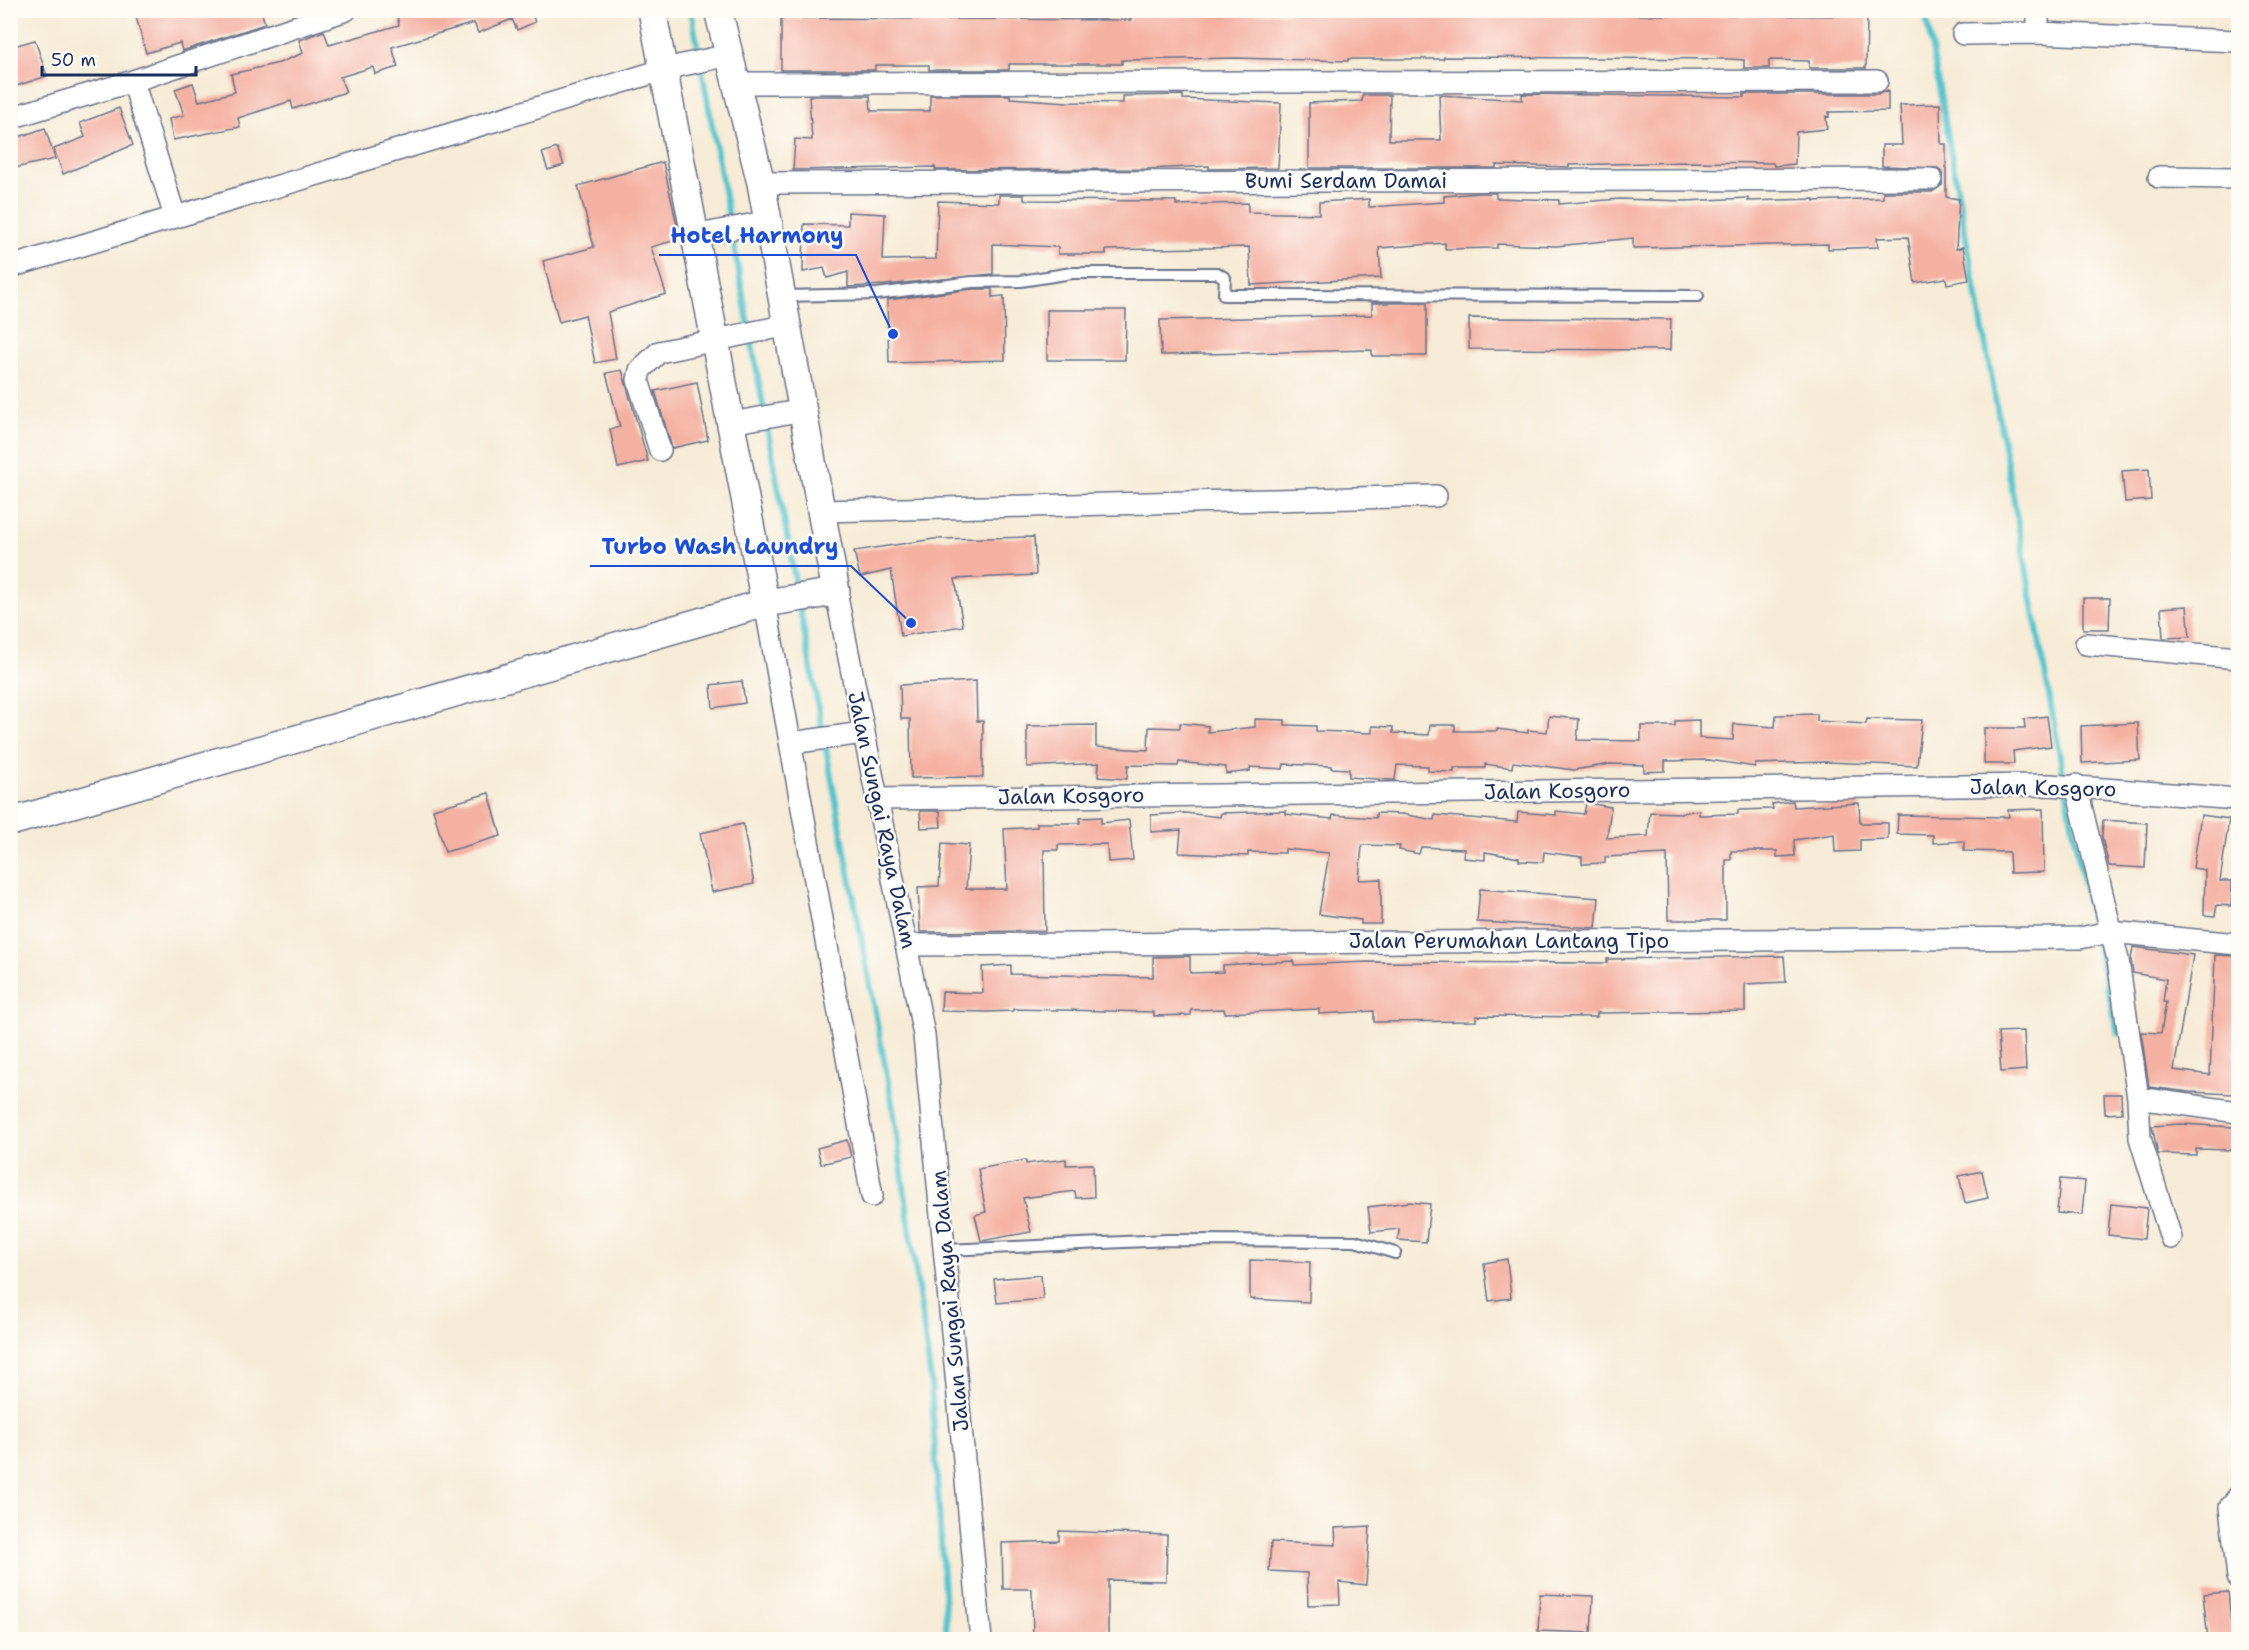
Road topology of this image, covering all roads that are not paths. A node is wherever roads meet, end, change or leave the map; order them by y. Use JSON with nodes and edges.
{"nodes":[{"id":1,"x":346,"y":10,"type":"edge"},
{"id":2,"x":652,"y":10,"type":"edge"},
{"id":3,"x":718,"y":10,"type":"edge"},
{"id":4,"x":2038,"y":10,"type":"edge"},
{"id":5,"x":2038,"y":33,"type":"junction"},
{"id":6,"x":1963,"y":34,"type":"dead end"},
{"id":7,"x":2238,"y":41,"type":"edge"},
{"id":8,"x":722,"y":56,"type":"junction"},
{"id":9,"x":666,"y":69,"type":"junction"},
{"id":10,"x":133,"y":81,"type":"junction"},
{"id":11,"x":1877,"y":81,"type":"dead end"},
{"id":12,"x":736,"y":83,"type":"junction"},
{"id":13,"x":10,"y":118,"type":"edge"},
{"id":14,"x":2159,"y":177,"type":"dead end"},
{"id":15,"x":2238,"y":178,"type":"edge"},
{"id":16,"x":1931,"y":179,"type":"dead end"},
{"id":17,"x":761,"y":183,"type":"junction"},
{"id":18,"x":175,"y":217,"type":"junction"},
{"id":19,"x":759,"y":223,"type":"junction"},
{"id":20,"x":701,"y":234,"type":"junction"},
{"id":21,"x":10,"y":267,"type":"edge"},
{"id":22,"x":783,"y":296,"type":"junction"},
{"id":23,"x":1698,"y":296,"type":"dead end"},
{"id":24,"x":779,"y":327,"type":"junction"},
{"id":25,"x":720,"y":339,"type":"junction"},
{"id":26,"x":793,"y":412,"type":"junction"},
{"id":27,"x":735,"y":423,"type":"junction"},
{"id":28,"x":660,"y":450,"type":"dead end"},
{"id":29,"x":1436,"y":496,"type":"dead end"},
{"id":30,"x":821,"y":510,"type":"junction"},
{"id":31,"x":828,"y":593,"type":"junction"},
{"id":32,"x":774,"y":601,"type":"junction"},
{"id":33,"x":2086,"y":644,"type":"dead end"},
{"id":34,"x":2238,"y":658,"type":"edge"},
{"id":35,"x":856,"y":734,"type":"junction"},
{"id":36,"x":794,"y":742,"type":"junction"},
{"id":37,"x":2075,"y":785,"type":"junction"},
{"id":38,"x":876,"y":799,"type":"junction"},
{"id":39,"x":2238,"y":799,"type":"edge"},
{"id":40,"x":10,"y":822,"type":"edge"},
{"id":41,"x":2110,"y":932,"type":"junction"},
{"id":42,"x":2238,"y":944,"type":"edge"},
{"id":43,"x":908,"y":945,"type":"junction"},
{"id":44,"x":2138,"y":1098,"type":"junction"},
{"id":45,"x":2238,"y":1112,"type":"edge"},
{"id":46,"x":872,"y":1196,"type":"dead end"},
{"id":47,"x":2171,"y":1238,"type":"dead end"},
{"id":48,"x":946,"y":1250,"type":"junction"},
{"id":49,"x":1395,"y":1253,"type":"dead end"},
{"id":50,"x":2238,"y":1497,"type":"edge"},
{"id":51,"x":2238,"y":1577,"type":"edge"},
{"id":52,"x":981,"y":1640,"type":"edge"}],
"edges":[{"from":1,"to":10,"type":"street"},
{"from":2,"to":9,"type":"street"},
{"from":3,"to":8,"type":"street","name":"Jalan Sungai Raya Dalam"},
{"from":4,"to":5,"type":"street"},
{"from":5,"to":6,"type":"street"},
{"from":5,"to":7,"type":"street"},
{"from":8,"to":9,"type":"street"},
{"from":8,"to":12,"type":"street","name":"Jalan Sungai Raya Dalam"},
{"from":9,"to":18,"type":"street"},
{"from":9,"to":20,"type":"street"},
{"from":10,"to":13,"type":"street"},
{"from":10,"to":18,"type":"street"},
{"from":11,"to":12,"type":"street"},
{"from":12,"to":17,"type":"street","name":"Jalan Sungai Raya Dalam"},
{"from":14,"to":15,"type":"street"},
{"from":16,"to":17,"type":"street","name":"Bumi Serdam Damai"},
{"from":17,"to":19,"type":"street","name":"Jalan Sungai Raya Dalam"},
{"from":18,"to":21,"type":"street"},
{"from":19,"to":20,"type":"street"},
{"from":19,"to":22,"type":"street","name":"Jalan Sungai Raya Dalam"},
{"from":20,"to":25,"type":"street"},
{"from":22,"to":23,"type":"lane"},
{"from":22,"to":24,"type":"street","name":"Jalan Sungai Raya Dalam"},
{"from":24,"to":25,"type":"street"},
{"from":24,"to":26,"type":"street","name":"Jalan Sungai Raya Dalam"},
{"from":25,"to":27,"type":"street"},
{"from":25,"to":28,"type":"street"},
{"from":26,"to":27,"type":"street"},
{"from":26,"to":30,"type":"street","name":"Jalan Sungai Raya Dalam"},
{"from":27,"to":32,"type":"street"},
{"from":29,"to":30,"type":"street"},
{"from":30,"to":31,"type":"street","name":"Jalan Sungai Raya Dalam"},
{"from":31,"to":32,"type":"street"},
{"from":31,"to":35,"type":"street","name":"Jalan Sungai Raya Dalam"},
{"from":32,"to":36,"type":"street"},
{"from":32,"to":40,"type":"street"},
{"from":33,"to":34,"type":"street"},
{"from":35,"to":36,"type":"street"},
{"from":35,"to":38,"type":"street","name":"Jalan Sungai Raya Dalam"},
{"from":36,"to":46,"type":"street"},
{"from":37,"to":38,"type":"street","name":"Jalan Kosgoro"},
{"from":37,"to":39,"type":"street","name":"Jalan Kosgoro"},
{"from":37,"to":41,"type":"street"},
{"from":38,"to":43,"type":"street","name":"Jalan Sungai Raya Dalam"},
{"from":41,"to":42,"type":"street","name":"Jalan Perumahan Lantang Tipo"},
{"from":41,"to":43,"type":"street","name":"Jalan Perumahan Lantang Tipo"},
{"from":41,"to":44,"type":"street"},
{"from":43,"to":48,"type":"street","name":"Jalan Sungai Raya Dalam"},
{"from":44,"to":45,"type":"street"},
{"from":44,"to":47,"type":"street"},
{"from":48,"to":49,"type":"lane"},
{"from":48,"to":52,"type":"street","name":"Jalan Sungai Raya Dalam"},
{"from":50,"to":51,"type":"street"}]}
